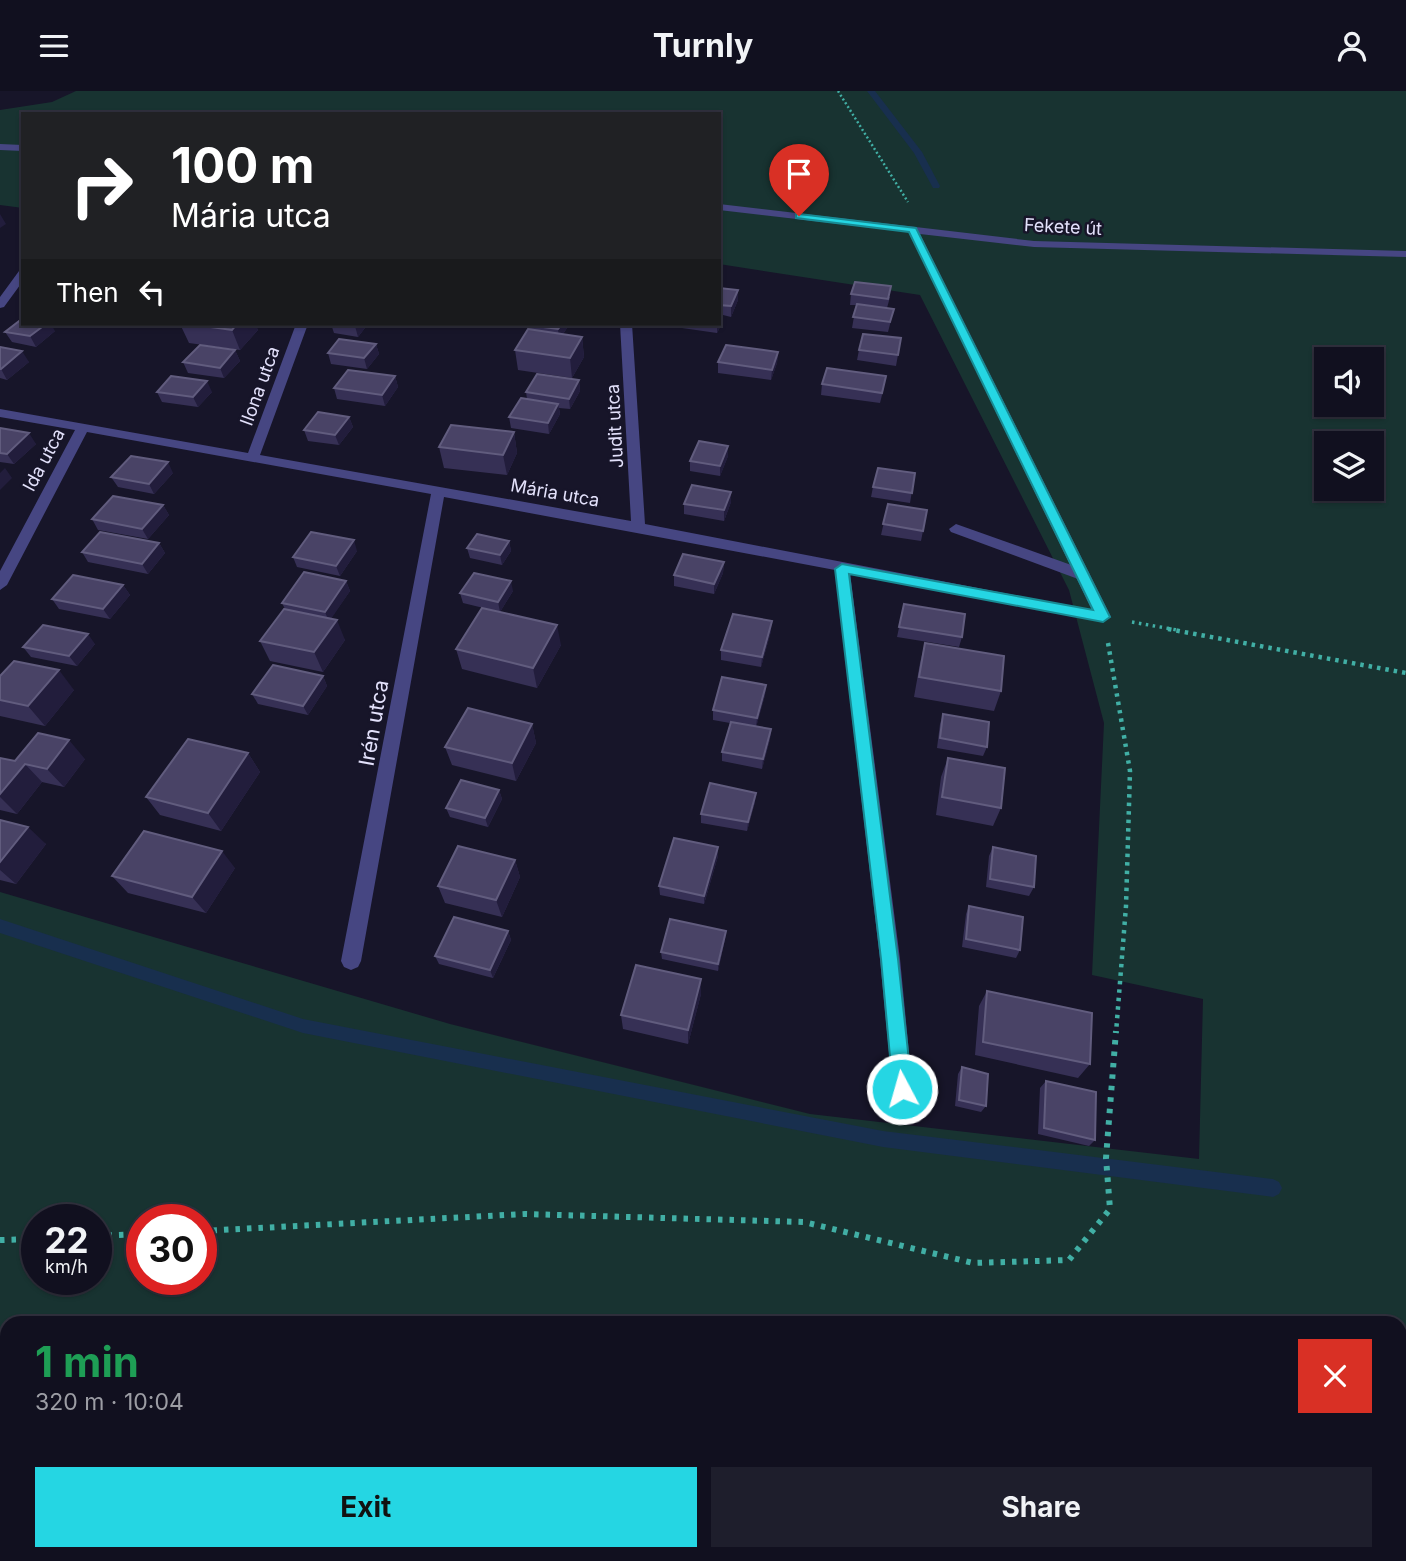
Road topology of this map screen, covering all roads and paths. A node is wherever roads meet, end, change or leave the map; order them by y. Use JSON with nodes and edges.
{"nodes":[{"id":1,"x":838,"y":91,"type":"edge"},
{"id":2,"x":0,"y":147,"type":"edge"},
{"id":3,"x":21,"y":148,"type":"edge"},
{"id":4,"x":721,"y":207,"type":"edge"},
{"id":5,"x":912,"y":230,"type":"junction"},
{"id":6,"x":1406,"y":254,"type":"edge"},
{"id":7,"x":21,"y":277,"type":"edge"},
{"id":8,"x":0,"y":305,"type":"edge"},
{"id":9,"x":301,"y":326,"type":"edge"},
{"id":10,"x":626,"y":326,"type":"edge"},
{"id":11,"x":0,"y":413,"type":"edge"},
{"id":12,"x":83,"y":428,"type":"junction"},
{"id":13,"x":252,"y":460,"type":"junction"},
{"id":14,"x":438,"y":493,"type":"junction"},
{"id":15,"x":638,"y":527,"type":"junction"},
{"id":16,"x":956,"y":529,"type":"dead end"},
{"id":17,"x":842,"y":569,"type":"junction"},
{"id":18,"x":1083,"y":575,"type":"junction"},
{"id":19,"x":0,"y":585,"type":"edge"},
{"id":20,"x":1103,"y":617,"type":"junction"},
{"id":21,"x":1406,"y":673,"type":"edge"},
{"id":22,"x":352,"y":961,"type":"dead end"},
{"id":23,"x":905,"y":1115,"type":"dead end"},
{"id":24,"x":217,"y":1229,"type":"edge"},
{"id":25,"x":21,"y":1239,"type":"edge"},
{"id":26,"x":0,"y":1240,"type":"edge"}],
"edges":[{"from":1,"to":5,"type":"path"},
{"from":2,"to":3,"type":"street"},
{"from":4,"to":5,"type":"street","name":"Fekete út"},
{"from":5,"to":6,"type":"street","name":"Fekete út"},
{"from":5,"to":18,"type":"street"},
{"from":7,"to":8,"type":"street"},
{"from":9,"to":13,"type":"street","name":"Ilona utca"},
{"from":10,"to":15,"type":"street","name":"Judit utca"},
{"from":11,"to":12,"type":"street","name":"Mária utca"},
{"from":12,"to":13,"type":"street","name":"Mária utca"},
{"from":12,"to":19,"type":"street","name":"Ida utca"},
{"from":13,"to":14,"type":"street","name":"Mária utca"},
{"from":14,"to":15,"type":"street","name":"Mária utca"},
{"from":14,"to":22,"type":"street","name":"Irén utca"},
{"from":15,"to":17,"type":"street","name":"Mária utca"},
{"from":16,"to":18,"type":"street"},
{"from":17,"to":20,"type":"street","name":"Mária utca"},
{"from":17,"to":23,"type":"street"},
{"from":18,"to":20,"type":"street"},
{"from":20,"to":21,"type":"path"},
{"from":20,"to":24,"type":"path"},
{"from":25,"to":26,"type":"path"}]}
